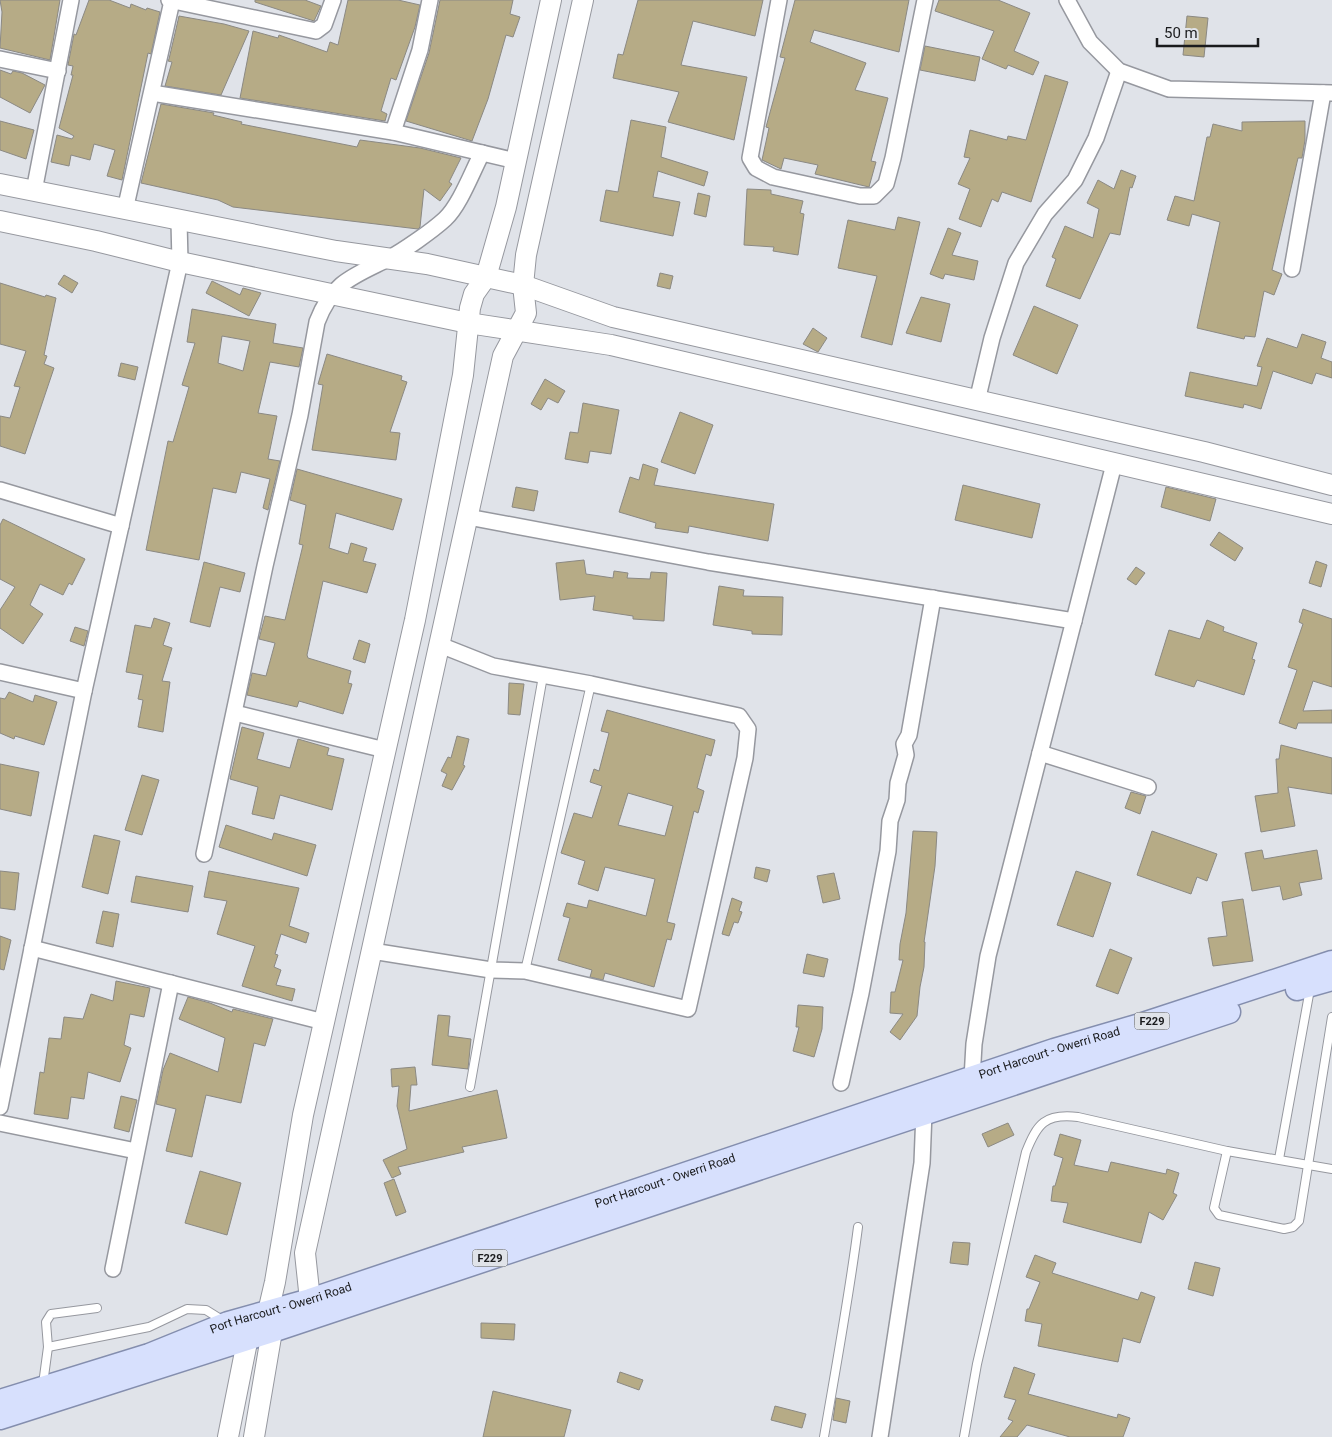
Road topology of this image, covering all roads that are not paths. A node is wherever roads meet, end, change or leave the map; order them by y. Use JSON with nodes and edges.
{"nodes":[{"id":1,"x":72,"y":0,"type":"edge"},
{"id":2,"x":170,"y":0,"type":"edge"},
{"id":3,"x":333,"y":0,"type":"edge"},
{"id":4,"x":430,"y":0,"type":"edge"},
{"id":5,"x":551,"y":0,"type":"edge"},
{"id":6,"x":583,"y":0,"type":"edge"},
{"id":7,"x":779,"y":0,"type":"edge"},
{"id":8,"x":926,"y":0,"type":"edge"},
{"id":9,"x":1067,"y":0,"type":"edge"},
{"id":10,"x":236,"y":7,"type":"edge"},
{"id":11,"x":0,"y":59,"type":"edge"},
{"id":12,"x":58,"y":71,"type":"junction"},
{"id":13,"x":1119,"y":71,"type":"junction"},
{"id":14,"x":152,"y":93,"type":"junction"},
{"id":15,"x":1327,"y":93,"type":"edge"},
{"id":16,"x":393,"y":132,"type":"junction"},
{"id":17,"x":482,"y":153,"type":"junction"},
{"id":18,"x":516,"y":161,"type":"junction"},
{"id":19,"x":0,"y":184,"type":"edge"},
{"id":20,"x":34,"y":191,"type":"junction"},
{"id":21,"x":125,"y":210,"type":"junction"},
{"id":22,"x":0,"y":221,"type":"edge"},
{"id":23,"x":179,"y":221,"type":"junction"},
{"id":24,"x":390,"y":258,"type":"junction"},
{"id":25,"x":180,"y":262,"type":"junction"},
{"id":26,"x":1292,"y":269,"type":"dead end"},
{"id":27,"x":486,"y":277,"type":"junction"},
{"id":28,"x":523,"y":284,"type":"junction"},
{"id":29,"x":330,"y":295,"type":"junction"},
{"id":30,"x":468,"y":323,"type":"junction"},
{"id":31,"x":518,"y":331,"type":"junction"},
{"id":32,"x":977,"y":402,"type":"junction"},
{"id":33,"x":1114,"y":464,"type":"junction"},
{"id":34,"x":1332,"y":485,"type":"edge"},
{"id":35,"x":0,"y":490,"type":"edge"},
{"id":36,"x":1332,"y":514,"type":"edge"},
{"id":37,"x":468,"y":517,"type":"junction"},
{"id":38,"x":121,"y":526,"type":"junction"},
{"id":39,"x":933,"y":598,"type":"junction"},
{"id":40,"x":1074,"y":621,"type":"junction"},
{"id":41,"x":440,"y":645,"type":"junction"},
{"id":42,"x":0,"y":672,"type":"edge"},
{"id":43,"x":543,"y":676,"type":"junction"},
{"id":44,"x":591,"y":684,"type":"junction"},
{"id":45,"x":84,"y":691,"type":"junction"},
{"id":46,"x":235,"y":713,"type":"junction"},
{"id":47,"x":385,"y":750,"type":"junction"},
{"id":48,"x":1040,"y":753,"type":"junction"},
{"id":49,"x":1148,"y":787,"type":"dead end"},
{"id":50,"x":204,"y":854,"type":"dead end"},
{"id":51,"x":32,"y":948,"type":"junction"},
{"id":52,"x":372,"y":951,"type":"junction"},
{"id":53,"x":1332,"y":962,"type":"edge"},
{"id":54,"x":491,"y":970,"type":"junction"},
{"id":55,"x":525,"y":971,"type":"junction"},
{"id":56,"x":1322,"y":982,"type":"edge"},
{"id":57,"x":171,"y":983,"type":"junction"},
{"id":58,"x":1332,"y":1017,"type":"edge"},
{"id":59,"x":324,"y":1022,"type":"junction"},
{"id":60,"x":5,"y":1057,"type":"edge"},
{"id":61,"x":972,"y":1079,"type":"junction"},
{"id":62,"x":841,"y":1083,"type":"dead end"},
{"id":63,"x":470,"y":1086,"type":"dead end"},
{"id":64,"x":0,"y":1107,"type":"edge"},
{"id":65,"x":924,"y":1112,"type":"junction"},
{"id":66,"x":0,"y":1123,"type":"edge"},
{"id":67,"x":136,"y":1151,"type":"junction"},
{"id":68,"x":1226,"y":1151,"type":"junction"},
{"id":69,"x":1279,"y":1159,"type":"junction"},
{"id":70,"x":1307,"y":1164,"type":"junction"},
{"id":71,"x":1332,"y":1169,"type":"edge"},
{"id":72,"x":858,"y":1227,"type":"dead end"},
{"id":73,"x":113,"y":1269,"type":"dead end"},
{"id":74,"x":310,"y":1300,"type":"junction"},
{"id":75,"x":97,"y":1308,"type":"dead end"},
{"id":76,"x":270,"y":1321,"type":"junction"},
{"id":77,"x":228,"y":1323,"type":"junction"},
{"id":78,"x":248,"y":1337,"type":"junction"},
{"id":79,"x":48,"y":1347,"type":"junction"},
{"id":80,"x":42,"y":1388,"type":"junction"},
{"id":81,"x":0,"y":1401,"type":"edge"},
{"id":82,"x":0,"y":1418,"type":"edge"},
{"id":83,"x":228,"y":1437,"type":"edge"},
{"id":84,"x":254,"y":1437,"type":"edge"},
{"id":85,"x":824,"y":1437,"type":"edge"},
{"id":86,"x":880,"y":1437,"type":"edge"},
{"id":87,"x":964,"y":1437,"type":"edge"}],
"edges":[{"from":1,"to":12,"type":"street"},
{"from":2,"to":10,"type":"street"},
{"from":2,"to":14,"type":"street"},
{"from":3,"to":10,"type":"street"},
{"from":4,"to":16,"type":"street"},
{"from":5,"to":18,"type":"street"},
{"from":6,"to":28,"type":"street"},
{"from":7,"to":8,"type":"street"},
{"from":9,"to":13,"type":"street"},
{"from":11,"to":12,"type":"street"},
{"from":12,"to":20,"type":"street"},
{"from":13,"to":15,"type":"street"},
{"from":13,"to":32,"type":"street"},
{"from":14,"to":16,"type":"street"},
{"from":14,"to":21,"type":"street"},
{"from":15,"to":26,"type":"street"},
{"from":16,"to":17,"type":"street"},
{"from":17,"to":18,"type":"street"},
{"from":17,"to":24,"type":"street"},
{"from":18,"to":27,"type":"street"},
{"from":19,"to":20,"type":"street"},
{"from":20,"to":21,"type":"street"},
{"from":21,"to":23,"type":"street"},
{"from":22,"to":25,"type":"street"},
{"from":23,"to":24,"type":"street"},
{"from":23,"to":25,"type":"street"},
{"from":24,"to":27,"type":"street"},
{"from":24,"to":29,"type":"street"},
{"from":25,"to":29,"type":"street"},
{"from":25,"to":38,"type":"street"},
{"from":27,"to":28,"type":"street"},
{"from":27,"to":30,"type":"street"},
{"from":28,"to":31,"type":"street"},
{"from":28,"to":32,"type":"street"},
{"from":29,"to":30,"type":"street"},
{"from":29,"to":46,"type":"street"},
{"from":30,"to":31,"type":"street"},
{"from":30,"to":47,"type":"street"},
{"from":31,"to":33,"type":"street"},
{"from":31,"to":37,"type":"street"},
{"from":32,"to":34,"type":"street"},
{"from":33,"to":36,"type":"street"},
{"from":33,"to":40,"type":"street"},
{"from":35,"to":38,"type":"street"},
{"from":37,"to":39,"type":"street"},
{"from":37,"to":41,"type":"street"},
{"from":38,"to":45,"type":"street"},
{"from":39,"to":40,"type":"street"},
{"from":39,"to":62,"type":"street"},
{"from":40,"to":48,"type":"street"},
{"from":41,"to":43,"type":"street"},
{"from":41,"to":52,"type":"street"},
{"from":42,"to":45,"type":"street"},
{"from":43,"to":44,"type":"street"},
{"from":43,"to":54,"type":"lane"},
{"from":44,"to":55,"type":"lane"},
{"from":44,"to":55,"type":"street"},
{"from":45,"to":51,"type":"street"},
{"from":46,"to":47,"type":"street"},
{"from":46,"to":50,"type":"street"},
{"from":47,"to":59,"type":"street"},
{"from":48,"to":49,"type":"street"},
{"from":48,"to":61,"type":"street"},
{"from":51,"to":57,"type":"street"},
{"from":51,"to":60,"type":"street"},
{"from":52,"to":54,"type":"street"},
{"from":52,"to":74,"type":"street"},
{"from":53,"to":61,"type":"main road","name":"Port Harcourt - Owerri Road","number":"F229"},
{"from":54,"to":55,"type":"street"},
{"from":54,"to":63,"type":"lane"},
{"from":56,"to":65,"type":"main road","name":"Port Harcourt - Owerri Road","number":"F229"},
{"from":56,"to":69,"type":"lane"},
{"from":57,"to":59,"type":"street"},
{"from":57,"to":67,"type":"street"},
{"from":58,"to":70,"type":"lane"},
{"from":59,"to":76,"type":"street"},
{"from":60,"to":64,"type":"street"},
{"from":61,"to":74,"type":"main road","name":"Port Harcourt - Owerri Road","number":"F229"},
{"from":65,"to":76,"type":"main road","name":"Port Harcourt - Owerri Road","number":"F229"},
{"from":65,"to":86,"type":"street"},
{"from":66,"to":67,"type":"street"},
{"from":67,"to":73,"type":"street"},
{"from":68,"to":69,"type":"lane"},
{"from":68,"to":70,"type":"lane"},
{"from":68,"to":87,"type":"lane"},
{"from":69,"to":70,"type":"lane"},
{"from":70,"to":71,"type":"lane"},
{"from":72,"to":85,"type":"lane"},
{"from":74,"to":76,"type":"main road","name":"Port Harcourt - Owerri Road","number":"F229"},
{"from":75,"to":79,"type":"lane"},
{"from":76,"to":77,"type":"main road","name":"Port Harcourt - Owerri Road","number":"F229"},
{"from":76,"to":78,"type":"main road","name":"Port Harcourt - Owerri Road","number":"F229"},
{"from":76,"to":84,"type":"street"},
{"from":77,"to":79,"type":"lane"},
{"from":77,"to":80,"type":"main road","name":"Port Harcourt - Owerri Road","number":"F229"},
{"from":78,"to":82,"type":"main road","name":"Port Harcourt - Owerri Road","number":"F229"},
{"from":78,"to":83,"type":"street"},
{"from":79,"to":80,"type":"lane"},
{"from":80,"to":81,"type":"main road","name":"Port Harcourt - Owerri Road","number":"F229"}]}
